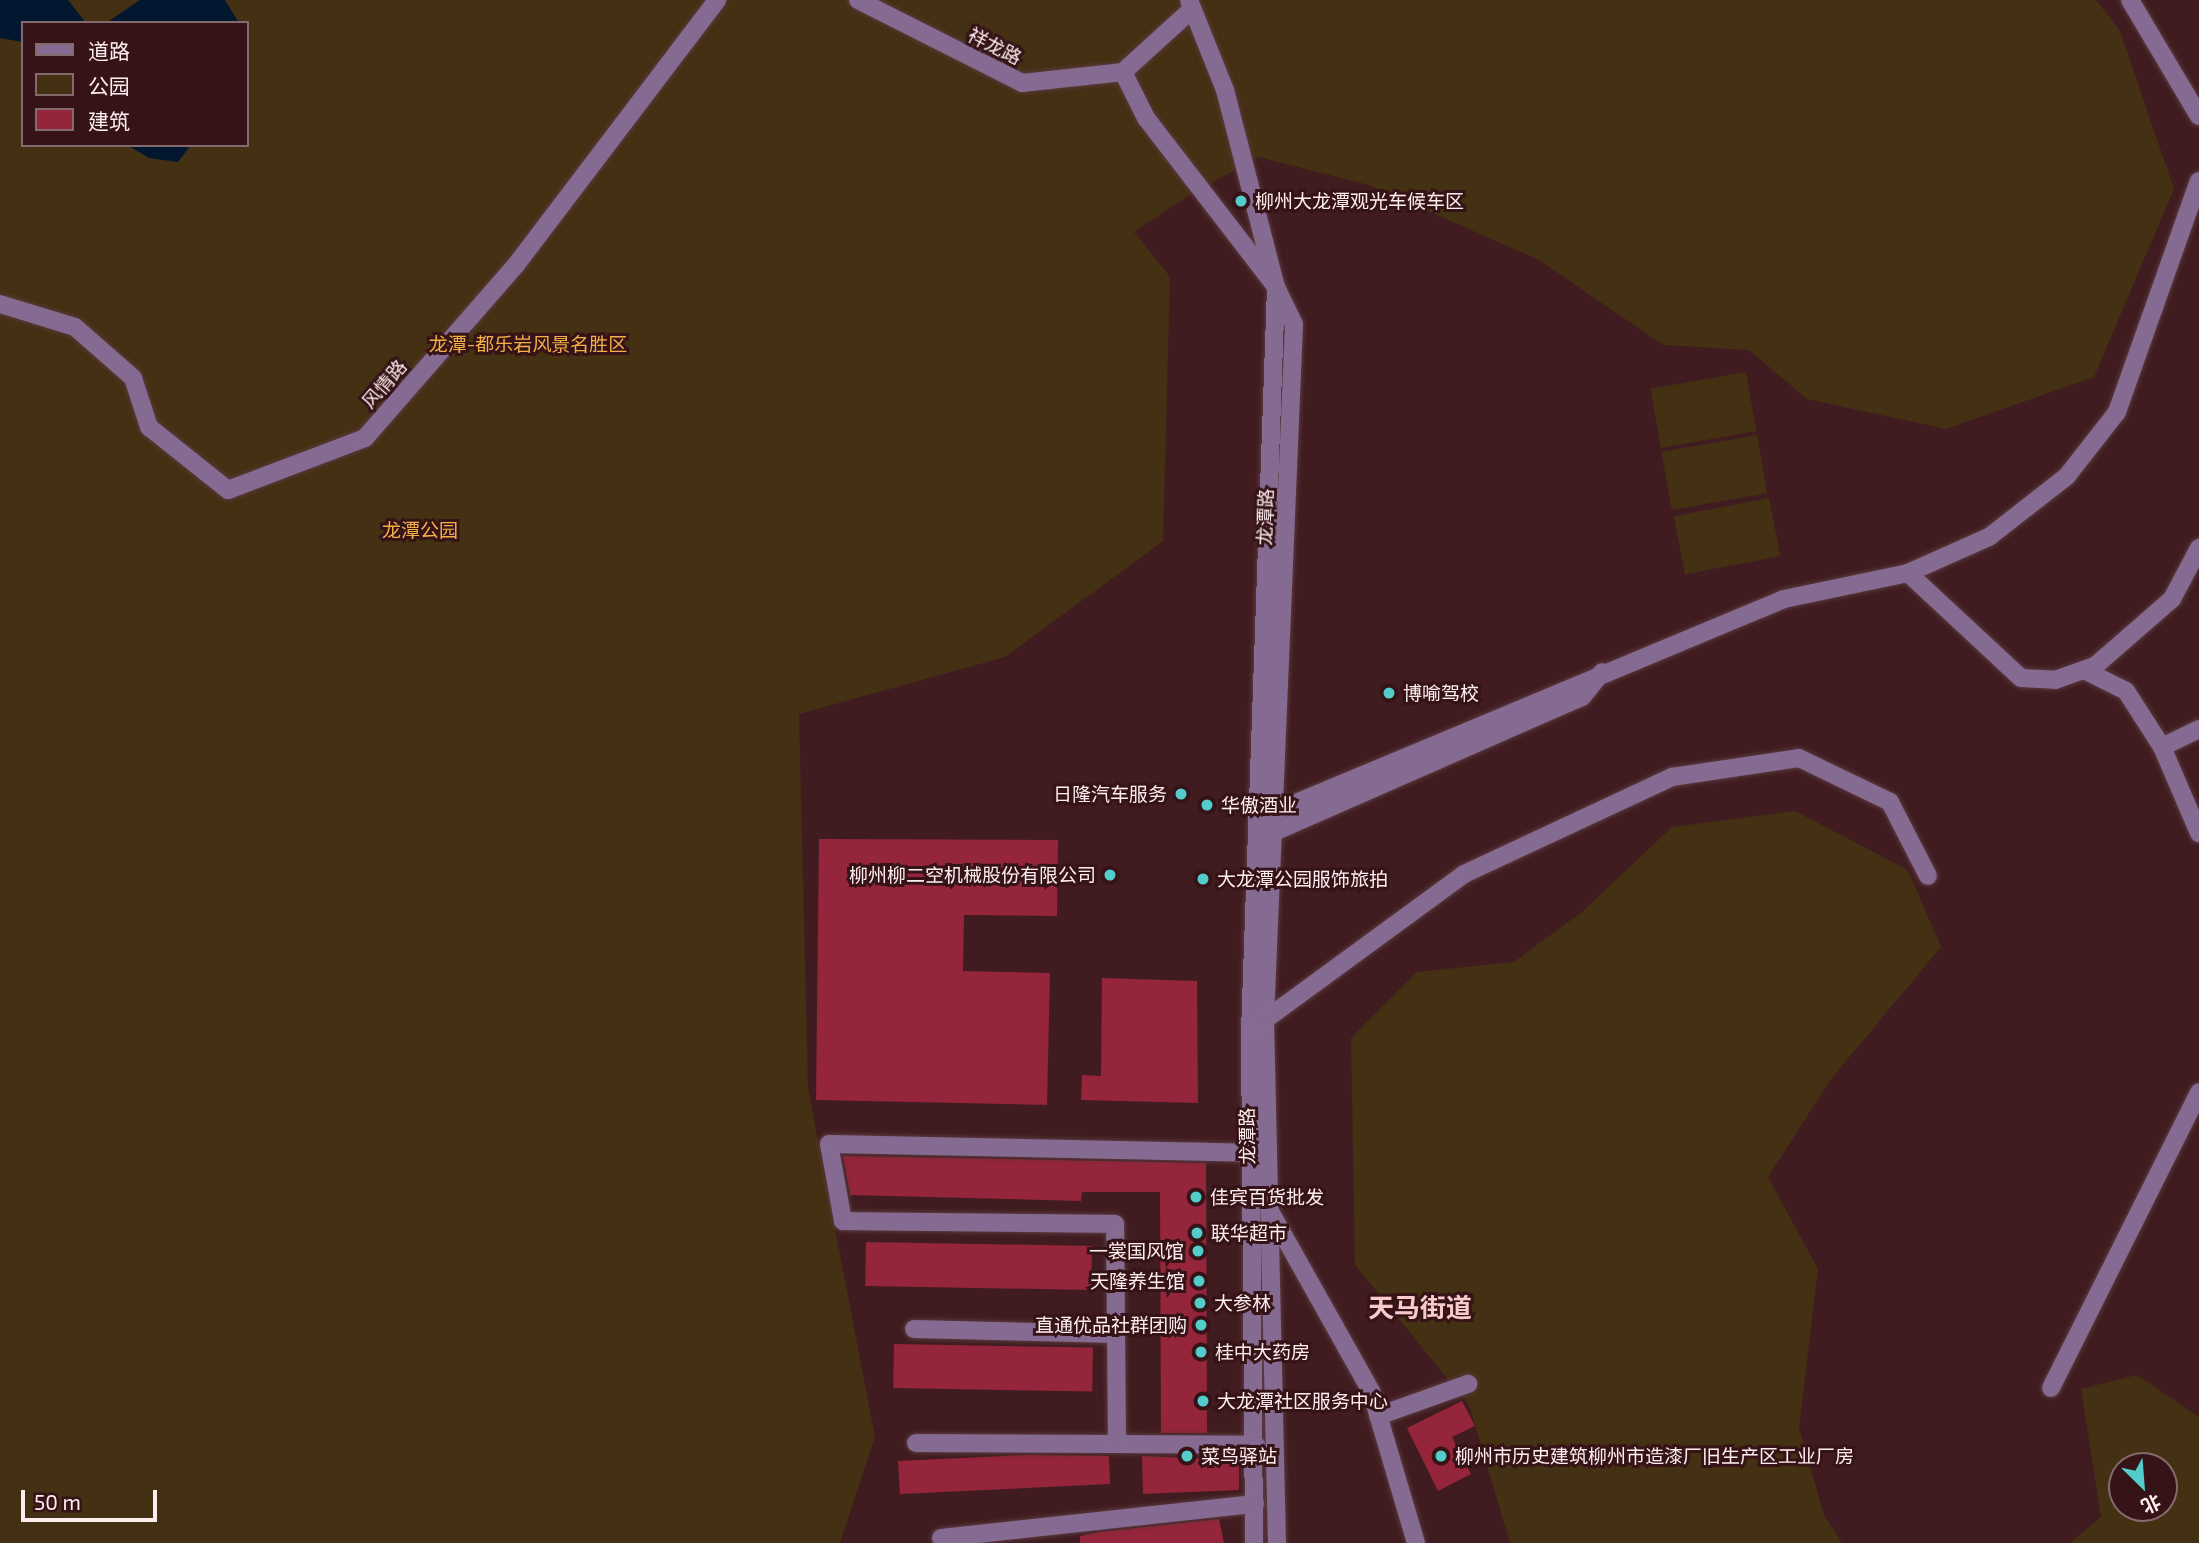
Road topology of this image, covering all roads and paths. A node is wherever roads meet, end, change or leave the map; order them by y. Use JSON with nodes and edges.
{"nodes":[{"id":1,"x":717,"y":0,"type":"edge"},
{"id":2,"x":858,"y":0,"type":"edge"},
{"id":3,"x":2130,"y":0,"type":"edge"},
{"id":4,"x":1189,"y":6,"type":"edge"},
{"id":5,"x":1123,"y":72,"type":"junction"},
{"id":6,"x":2199,"y":72,"type":"edge"},
{"id":7,"x":2187,"y":86,"type":"junction"},
{"id":8,"x":2199,"y":116,"type":"edge"},
{"id":9,"x":2199,"y":181,"type":"edge"},
{"id":10,"x":1276,"y":287,"type":"junction"},
{"id":11,"x":0,"y":304,"type":"edge"},
{"id":12,"x":2199,"y":548,"type":"edge"},
{"id":13,"x":1908,"y":573,"type":"junction"},
{"id":14,"x":1604,"y":669,"type":"junction"},
{"id":15,"x":2084,"y":670,"type":"junction"},
{"id":16,"x":2199,"y":729,"type":"edge"},
{"id":17,"x":2162,"y":747,"type":"junction"},
{"id":18,"x":1258,"y":754,"type":"junction"},
{"id":19,"x":1276,"y":754,"type":"junction"},
{"id":20,"x":1273,"y":811,"type":"junction"},
{"id":21,"x":1254,"y":820,"type":"junction"},
{"id":22,"x":1272,"y":833,"type":"junction"},
{"id":23,"x":2199,"y":833,"type":"edge"},
{"id":24,"x":1255,"y":841,"type":"junction"},
{"id":25,"x":1928,"y":876,"type":"dead end"},
{"id":26,"x":1265,"y":1020,"type":"junction"},
{"id":27,"x":1250,"y":1031,"type":"junction"},
{"id":28,"x":2199,"y":1092,"type":"edge"},
{"id":29,"x":1253,"y":1153,"type":"junction"},
{"id":30,"x":1270,"y":1210,"type":"junction"},
{"id":31,"x":914,"y":1329,"type":"dead end"},
{"id":32,"x":1116,"y":1334,"type":"junction"},
{"id":33,"x":1468,"y":1384,"type":"dead end"},
{"id":34,"x":2051,"y":1388,"type":"dead end"},
{"id":35,"x":1378,"y":1416,"type":"junction"},
{"id":36,"x":916,"y":1443,"type":"dead end"},
{"id":37,"x":1116,"y":1444,"type":"junction"},
{"id":38,"x":1256,"y":1445,"type":"junction"},
{"id":39,"x":1255,"y":1504,"type":"junction"},
{"id":40,"x":941,"y":1538,"type":"dead end"},
{"id":41,"x":1254,"y":1543,"type":"edge"},
{"id":42,"x":1277,"y":1543,"type":"edge"},
{"id":43,"x":1416,"y":1543,"type":"edge"}],
"edges":[{"from":1,"to":11,"type":"street","name":"风情路"},
{"from":2,"to":5,"type":"street","name":"祥龙路"},
{"from":3,"to":7,"type":"street"},
{"from":4,"to":5,"type":"street"},
{"from":4,"to":10,"type":"street"},
{"from":5,"to":10,"type":"street","name":"龙潭路"},
{"from":6,"to":7,"type":"street"},
{"from":7,"to":8,"type":"street"},
{"from":9,"to":13,"type":"street"},
{"from":10,"to":18,"type":"street","name":"龙潭路"},
{"from":10,"to":19,"type":"street","name":"龙潭路"},
{"from":12,"to":15,"type":"street"},
{"from":13,"to":14,"type":"street"},
{"from":13,"to":15,"type":"street"},
{"from":14,"to":20,"type":"street"},
{"from":14,"to":22,"type":"street"},
{"from":15,"to":17,"type":"street"},
{"from":16,"to":17,"type":"street"},
{"from":17,"to":23,"type":"street"},
{"from":18,"to":19,"type":"street"},
{"from":18,"to":21,"type":"street","name":"龙潭路"},
{"from":19,"to":20,"type":"street","name":"龙潭路"},
{"from":20,"to":21,"type":"street"},
{"from":20,"to":22,"type":"street","name":"龙潭路"},
{"from":21,"to":24,"type":"street","name":"龙潭路"},
{"from":22,"to":24,"type":"street"},
{"from":22,"to":26,"type":"street","name":"龙潭路"},
{"from":24,"to":27,"type":"street","name":"龙潭路"},
{"from":25,"to":26,"type":"street"},
{"from":26,"to":27,"type":"street"},
{"from":26,"to":30,"type":"street","name":"龙潭路"},
{"from":27,"to":29,"type":"street","name":"龙潭路"},
{"from":28,"to":34,"type":"street"},
{"from":29,"to":32,"type":"street"},
{"from":29,"to":38,"type":"street","name":"龙潭路"},
{"from":30,"to":35,"type":"street"},
{"from":30,"to":42,"type":"street","name":"龙潭路"},
{"from":31,"to":32,"type":"street"},
{"from":32,"to":37,"type":"street"},
{"from":33,"to":35,"type":"street"},
{"from":35,"to":43,"type":"street"},
{"from":36,"to":37,"type":"street"},
{"from":37,"to":38,"type":"street"},
{"from":38,"to":39,"type":"street","name":"龙潭路"},
{"from":39,"to":40,"type":"street"},
{"from":39,"to":41,"type":"street","name":"龙潭路"}]}
